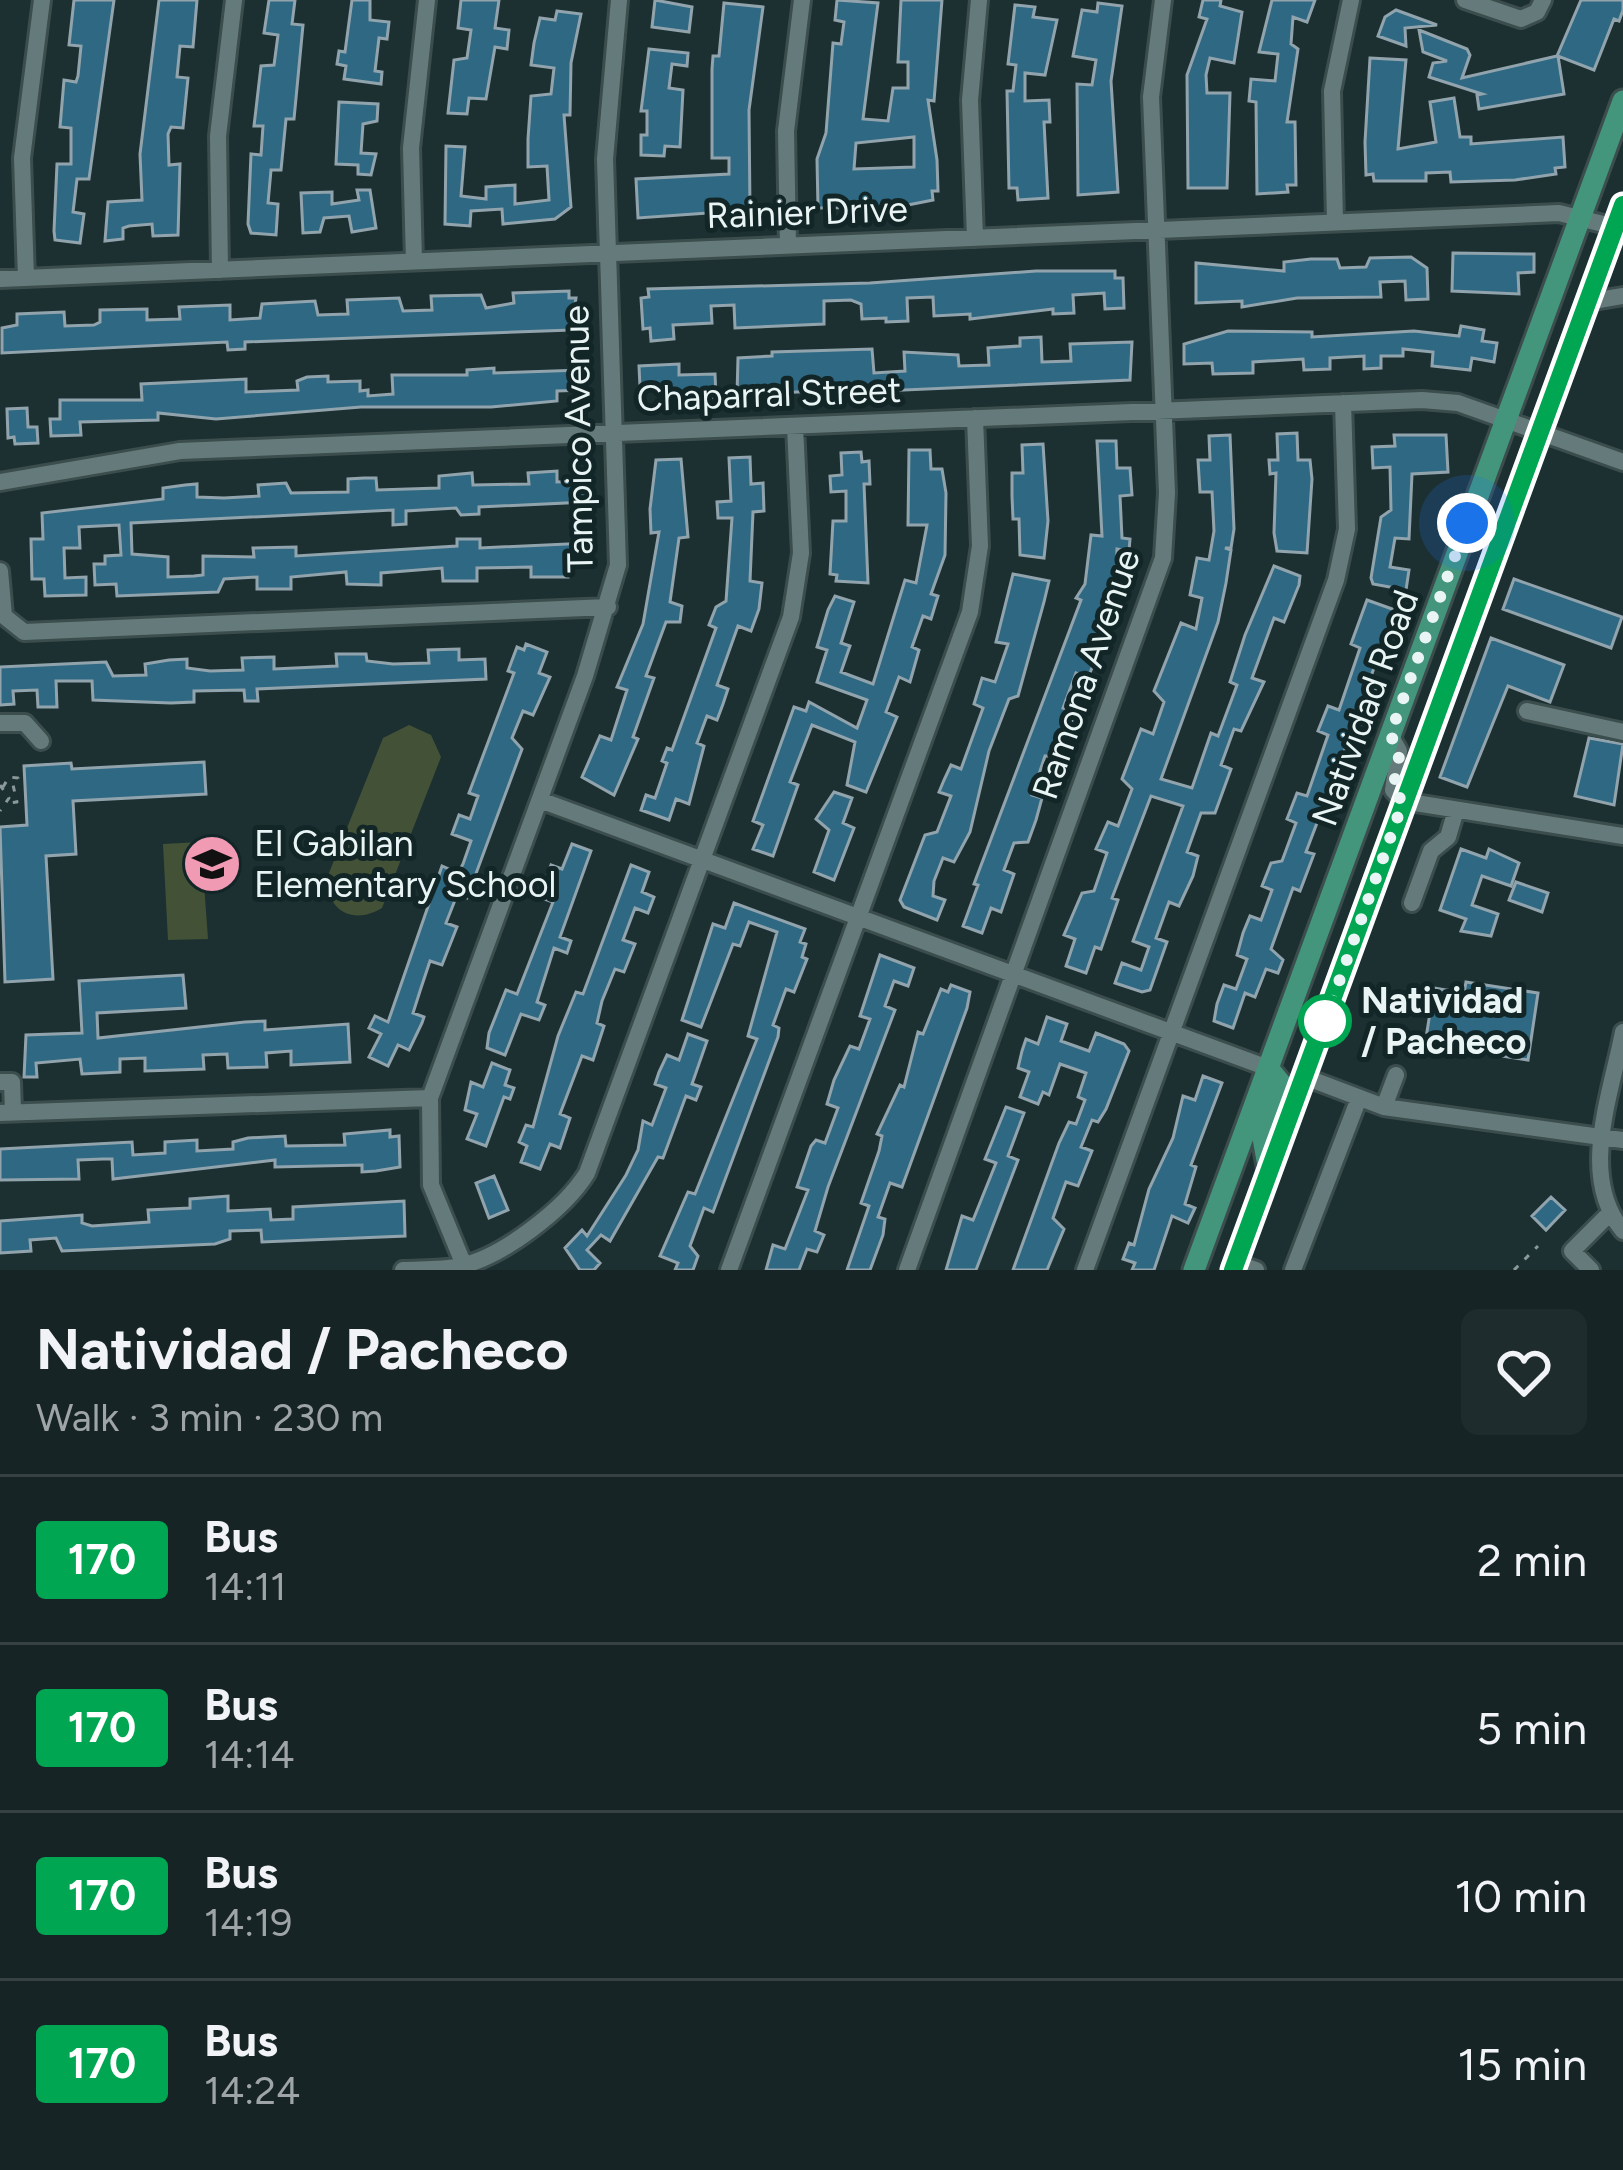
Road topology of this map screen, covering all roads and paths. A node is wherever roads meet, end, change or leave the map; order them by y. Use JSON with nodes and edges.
{"nodes":[{"id":1,"x":42,"y":0,"type":"edge"},
{"id":2,"x":234,"y":0,"type":"edge"},
{"id":3,"x":427,"y":0,"type":"edge"},
{"id":4,"x":619,"y":0,"type":"edge"},
{"id":5,"x":802,"y":0,"type":"edge"},
{"id":6,"x":979,"y":0,"type":"edge"},
{"id":7,"x":1163,"y":0,"type":"edge"},
{"id":8,"x":1351,"y":0,"type":"edge"},
{"id":9,"x":1465,"y":0,"type":"edge"},
{"id":10,"x":1543,"y":0,"type":"edge"},
{"id":11,"x":1623,"y":101,"type":"edge"},
{"id":12,"x":1582,"y":214,"type":"junction"},
{"id":13,"x":1619,"y":216,"type":"edge"},
{"id":14,"x":1335,"y":221,"type":"junction"},
{"id":15,"x":1155,"y":231,"type":"junction"},
{"id":16,"x":975,"y":238,"type":"junction"},
{"id":17,"x":788,"y":246,"type":"junction"},
{"id":18,"x":607,"y":254,"type":"junction"},
{"id":19,"x":414,"y":262,"type":"junction"},
{"id":20,"x":220,"y":270,"type":"junction"},
{"id":21,"x":26,"y":278,"type":"junction"},
{"id":22,"x":0,"y":279,"type":"edge"},
{"id":23,"x":1623,"y":296,"type":"edge"},
{"id":24,"x":1587,"y":302,"type":"junction"},
{"id":25,"x":1343,"y":403,"type":"junction"},
{"id":26,"x":1163,"y":410,"type":"junction"},
{"id":27,"x":975,"y":418,"type":"junction"},
{"id":28,"x":1505,"y":420,"type":"junction"},
{"id":29,"x":795,"y":426,"type":"junction"},
{"id":30,"x":1539,"y":433,"type":"junction"},
{"id":31,"x":615,"y":434,"type":"junction"},
{"id":32,"x":1623,"y":462,"type":"edge"},
{"id":33,"x":0,"y":482,"type":"edge"},
{"id":34,"x":0,"y":571,"type":"edge"},
{"id":35,"x":608,"y":607,"type":"junction"},
{"id":36,"x":1527,"y":711,"type":"dead end"},
{"id":37,"x":0,"y":723,"type":"edge"},
{"id":38,"x":1623,"y":733,"type":"edge"},
{"id":39,"x":1390,"y":735,"type":"junction"},
{"id":40,"x":40,"y":741,"type":"dead end"},
{"id":41,"x":2,"y":786,"type":"edge"},
{"id":42,"x":18,"y":792,"type":"junction"},
{"id":43,"x":26,"y":792,"type":"dead end"},
{"id":44,"x":540,"y":800,"type":"junction"},
{"id":45,"x":17,"y":802,"type":"junction"},
{"id":46,"x":26,"y":802,"type":"dead end"},
{"id":47,"x":1403,"y":802,"type":"junction"},
{"id":48,"x":8,"y":803,"type":"junction"},
{"id":49,"x":1456,"y":810,"type":"junction"},
{"id":50,"x":0,"y":811,"type":"edge"},
{"id":51,"x":1623,"y":836,"type":"edge"},
{"id":52,"x":702,"y":862,"type":"junction"},
{"id":53,"x":1412,"y":903,"type":"dead end"},
{"id":54,"x":858,"y":919,"type":"junction"},
{"id":55,"x":1015,"y":976,"type":"junction"},
{"id":56,"x":1623,"y":1032,"type":"edge"},
{"id":57,"x":1171,"y":1033,"type":"junction"},
{"id":58,"x":1268,"y":1068,"type":"junction"},
{"id":59,"x":1396,"y":1075,"type":"dead end"},
{"id":60,"x":1305,"y":1077,"type":"junction"},
{"id":61,"x":0,"y":1082,"type":"edge"},
{"id":62,"x":430,"y":1098,"type":"junction"},
{"id":63,"x":1359,"y":1098,"type":"junction"},
{"id":64,"x":1384,"y":1107,"type":"junction"},
{"id":65,"x":7,"y":1112,"type":"edge"},
{"id":66,"x":1603,"y":1137,"type":"junction"},
{"id":67,"x":1623,"y":1140,"type":"edge"},
{"id":68,"x":1270,"y":1172,"type":"junction"},
{"id":69,"x":1610,"y":1213,"type":"junction"},
{"id":70,"x":1623,"y":1231,"type":"edge"},
{"id":71,"x":1538,"y":1246,"type":"dead end"},
{"id":72,"x":465,"y":1268,"type":"edge"},
{"id":73,"x":1242,"y":1268,"type":"edge"},
{"id":74,"x":403,"y":1270,"type":"edge"},
{"id":75,"x":729,"y":1270,"type":"edge"},
{"id":76,"x":907,"y":1270,"type":"edge"},
{"id":77,"x":1085,"y":1270,"type":"edge"},
{"id":78,"x":1194,"y":1270,"type":"edge"},
{"id":79,"x":1293,"y":1270,"type":"edge"},
{"id":80,"x":1514,"y":1270,"type":"edge"},
{"id":81,"x":1591,"y":1270,"type":"edge"}],
"edges":[{"from":1,"to":21,"type":"street"},
{"from":2,"to":20,"type":"street"},
{"from":3,"to":19,"type":"street"},
{"from":4,"to":18,"type":"street","name":"Tampico Avenue"},
{"from":5,"to":17,"type":"street"},
{"from":6,"to":16,"type":"street"},
{"from":7,"to":15,"type":"street","name":"Ramona Avenue"},
{"from":8,"to":14,"type":"street"},
{"from":9,"to":10,"type":"street"},
{"from":11,"to":12,"type":"main road","name":"Natividad Road"},
{"from":12,"to":13,"type":"street","name":"Rainier Drive"},
{"from":12,"to":14,"type":"street","name":"Rainier Drive"},
{"from":12,"to":28,"type":"main road","name":"Natividad Road"},
{"from":13,"to":24,"type":"main road","name":"Natividad Road"},
{"from":14,"to":15,"type":"street","name":"Rainier Drive"},
{"from":15,"to":16,"type":"street","name":"Rainier Drive"},
{"from":15,"to":26,"type":"street","name":"Ramona Avenue"},
{"from":16,"to":17,"type":"street","name":"Rainier Drive"},
{"from":17,"to":18,"type":"street","name":"Rainier Drive"},
{"from":18,"to":19,"type":"street","name":"Rainier Drive"},
{"from":18,"to":31,"type":"street","name":"Tampico Avenue"},
{"from":19,"to":20,"type":"street","name":"Rainier Drive"},
{"from":20,"to":21,"type":"street","name":"Rainier Drive"},
{"from":21,"to":22,"type":"street","name":"Rainier Drive"},
{"from":23,"to":24,"type":"street"},
{"from":24,"to":30,"type":"main road","name":"Natividad Road"},
{"from":25,"to":26,"type":"street","name":"Chaparral Street"},
{"from":25,"to":28,"type":"street","name":"Chaparral Street"},
{"from":25,"to":57,"type":"street"},
{"from":26,"to":27,"type":"street","name":"Chaparral Street"},
{"from":26,"to":55,"type":"street","name":"Ramona Avenue"},
{"from":27,"to":29,"type":"street","name":"Chaparral Street"},
{"from":27,"to":54,"type":"street"},
{"from":28,"to":30,"type":"street","name":"Chaparral Street"},
{"from":28,"to":39,"type":"main road","name":"Natividad Road"},
{"from":29,"to":31,"type":"street","name":"Chaparral Street"},
{"from":29,"to":52,"type":"street"},
{"from":30,"to":32,"type":"street","name":"Chaparral Street"},
{"from":30,"to":47,"type":"main road","name":"Natividad Road"},
{"from":31,"to":33,"type":"street","name":"Chaparral Street"},
{"from":31,"to":35,"type":"street","name":"Tampico Avenue"},
{"from":34,"to":35,"type":"street"},
{"from":35,"to":44,"type":"street","name":"Tampico Avenue"},
{"from":36,"to":38,"type":"street"},
{"from":37,"to":40,"type":"street"},
{"from":39,"to":47,"type":"street"},
{"from":39,"to":58,"type":"main road","name":"Natividad Road"},
{"from":41,"to":42,"type":"path"},
{"from":41,"to":48,"type":"path"},
{"from":42,"to":43,"type":"path"},
{"from":42,"to":45,"type":"path"},
{"from":44,"to":52,"type":"street"},
{"from":44,"to":62,"type":"street","name":"Tampico Avenue"},
{"from":45,"to":46,"type":"path"},
{"from":45,"to":48,"type":"path"},
{"from":47,"to":49,"type":"street"},
{"from":47,"to":60,"type":"main road","name":"Natividad Road"},
{"from":48,"to":50,"type":"path"},
{"from":49,"to":51,"type":"street"},
{"from":49,"to":53,"type":"street"},
{"from":52,"to":54,"type":"street"},
{"from":52,"to":72,"type":"street"},
{"from":54,"to":55,"type":"street"},
{"from":54,"to":75,"type":"street"},
{"from":55,"to":57,"type":"street"},
{"from":55,"to":76,"type":"street","name":"Ramona Avenue"},
{"from":56,"to":66,"type":"street"},
{"from":57,"to":58,"type":"street"},
{"from":57,"to":77,"type":"street"},
{"from":58,"to":68,"type":"main road"},
{"from":58,"to":78,"type":"main road","name":"Natividad Road"},
{"from":59,"to":64,"type":"street"},
{"from":60,"to":63,"type":"street"},
{"from":60,"to":68,"type":"main road","name":"Natividad Road"},
{"from":61,"to":65,"type":"street"},
{"from":62,"to":65,"type":"street"},
{"from":62,"to":72,"type":"street","name":"Tampico Avenue"},
{"from":63,"to":64,"type":"street"},
{"from":63,"to":79,"type":"street"},
{"from":64,"to":66,"type":"street"},
{"from":66,"to":67,"type":"street"},
{"from":66,"to":69,"type":"street"},
{"from":68,"to":73,"type":"main road","name":"Natividad Road"},
{"from":69,"to":70,"type":"street"},
{"from":69,"to":81,"type":"street"},
{"from":71,"to":80,"type":"path"},
{"from":72,"to":74,"type":"street"}]}
